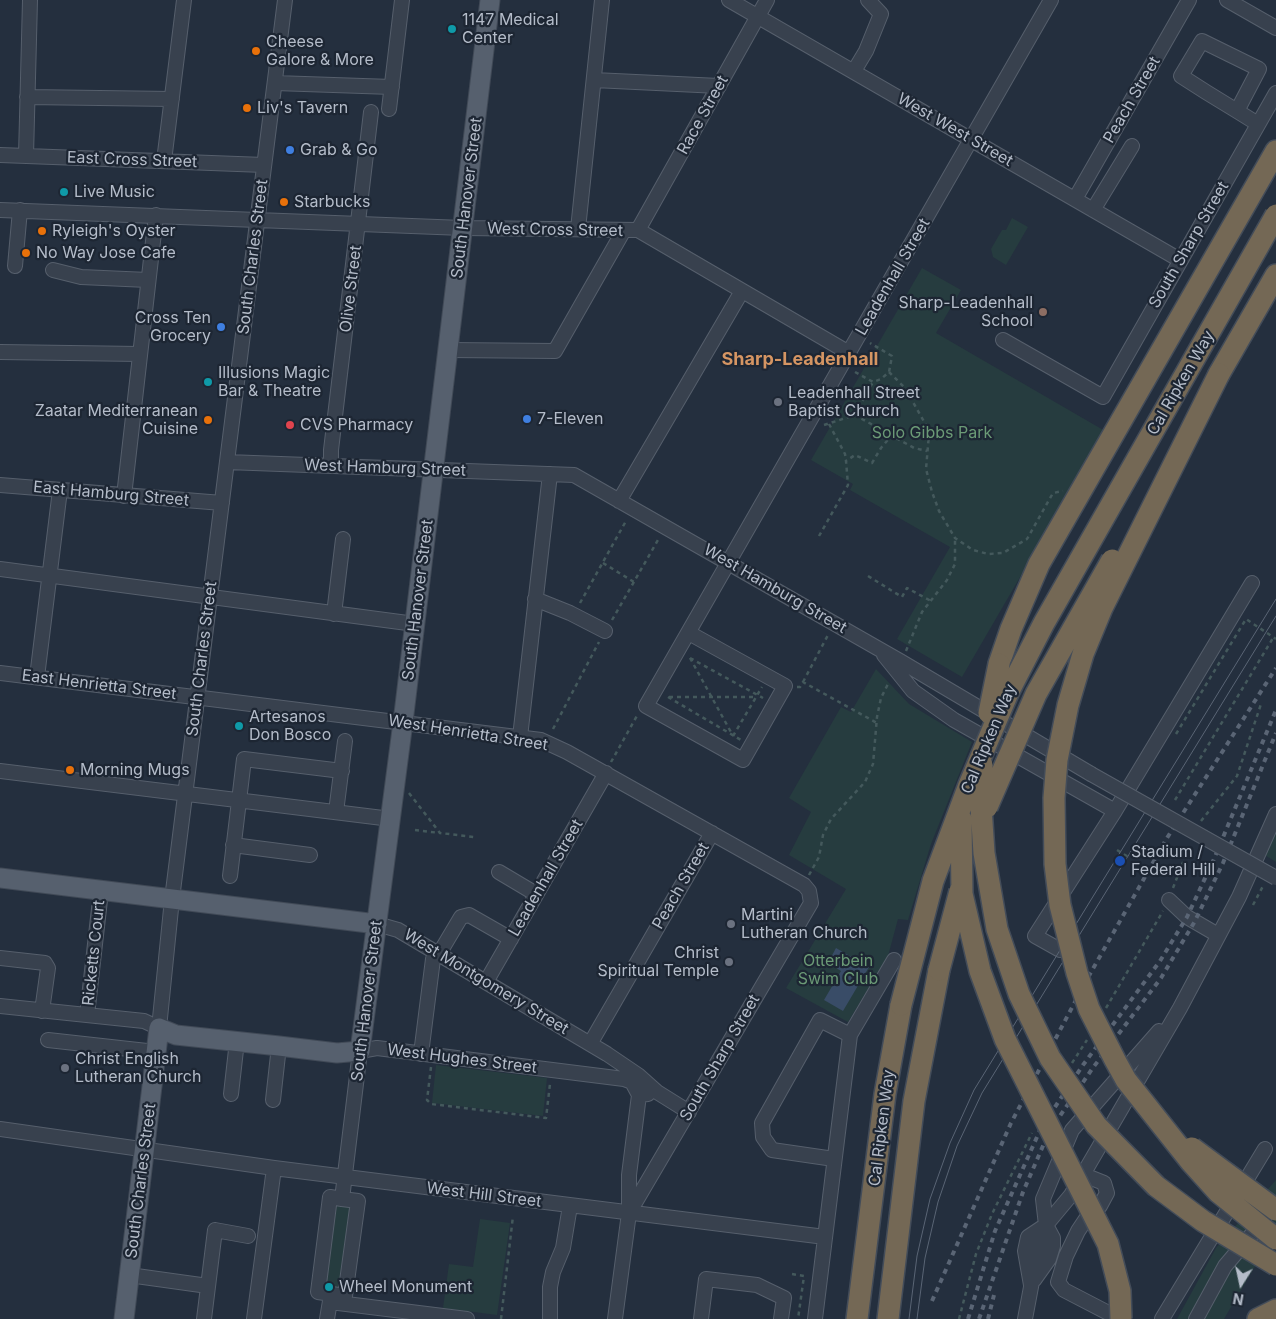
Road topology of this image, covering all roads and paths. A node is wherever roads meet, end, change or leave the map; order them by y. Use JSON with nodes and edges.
{"nodes":[{"id":1,"x":30,"y":0,"type":"edge"},
{"id":2,"x":184,"y":0,"type":"edge"},
{"id":3,"x":285,"y":0,"type":"edge"},
{"id":4,"x":402,"y":0,"type":"edge"},
{"id":5,"x":490,"y":0,"type":"edge"},
{"id":6,"x":602,"y":0,"type":"edge"},
{"id":7,"x":729,"y":0,"type":"edge"},
{"id":8,"x":767,"y":0,"type":"edge"},
{"id":9,"x":868,"y":0,"type":"edge"},
{"id":10,"x":1052,"y":0,"type":"edge"},
{"id":11,"x":1189,"y":0,"type":"edge"},
{"id":12,"x":1227,"y":0,"type":"edge"},
{"id":13,"x":759,"y":16,"type":"junction"},
{"id":14,"x":1276,"y":28,"type":"edge"},
{"id":15,"x":854,"y":71,"type":"junction"},
{"id":16,"x":594,"y":80,"type":"junction"},
{"id":17,"x":275,"y":83,"type":"junction"},
{"id":18,"x":719,"y":86,"type":"junction"},
{"id":19,"x":392,"y":87,"type":"junction"},
{"id":20,"x":1276,"y":93,"type":"edge"},
{"id":21,"x":27,"y":97,"type":"junction"},
{"id":22,"x":172,"y":99,"type":"junction"},
{"id":23,"x":389,"y":109,"type":"dead end"},
{"id":24,"x":1237,"y":111,"type":"junction"},
{"id":25,"x":371,"y":112,"type":"dead end"},
{"id":26,"x":1258,"y":124,"type":"junction"},
{"id":27,"x":972,"y":140,"type":"junction"},
{"id":28,"x":1132,"y":146,"type":"dead end"},
{"id":29,"x":1276,"y":151,"type":"edge"},
{"id":30,"x":0,"y":155,"type":"edge"},
{"id":31,"x":26,"y":156,"type":"junction"},
{"id":32,"x":164,"y":161,"type":"junction"},
{"id":33,"x":264,"y":165,"type":"junction"},
{"id":34,"x":1075,"y":199,"type":"junction"},
{"id":35,"x":0,"y":210,"type":"edge"},
{"id":36,"x":20,"y":210,"type":"junction"},
{"id":37,"x":1093,"y":210,"type":"junction"},
{"id":38,"x":156,"y":215,"type":"junction"},
{"id":39,"x":1276,"y":215,"type":"edge"},
{"id":40,"x":258,"y":219,"type":"junction"},
{"id":41,"x":359,"y":224,"type":"junction"},
{"id":42,"x":462,"y":228,"type":"junction"},
{"id":43,"x":578,"y":229,"type":"junction"},
{"id":44,"x":624,"y":230,"type":"junction"},
{"id":45,"x":638,"y":230,"type":"junction"},
{"id":46,"x":1180,"y":260,"type":"junction"},
{"id":47,"x":15,"y":266,"type":"dead end"},
{"id":48,"x":53,"y":270,"type":"dead end"},
{"id":49,"x":1276,"y":275,"type":"edge"},
{"id":50,"x":148,"y":280,"type":"junction"},
{"id":51,"x":742,"y":291,"type":"junction"},
{"id":52,"x":1003,"y":340,"type":"dead end"},
{"id":53,"x":449,"y":350,"type":"junction"},
{"id":54,"x":0,"y":352,"type":"edge"},
{"id":55,"x":849,"y":353,"type":"junction"},
{"id":56,"x":139,"y":354,"type":"junction"},
{"id":57,"x":889,"y":372,"type":"dead end"},
{"id":58,"x":1219,"y":374,"type":"junction"},
{"id":59,"x":873,"y":382,"type":"dead end"},
{"id":60,"x":855,"y":415,"type":"junction"},
{"id":61,"x":892,"y":435,"type":"junction"},
{"id":62,"x":927,"y":451,"type":"junction"},
{"id":63,"x":846,"y":461,"type":"junction"},
{"id":64,"x":227,"y":462,"type":"junction"},
{"id":65,"x":331,"y":466,"type":"junction"},
{"id":66,"x":434,"y":470,"type":"junction"},
{"id":67,"x":550,"y":474,"type":"junction"},
{"id":68,"x":0,"y":485,"type":"edge"},
{"id":69,"x":1068,"y":489,"type":"dead end"},
{"id":70,"x":60,"y":490,"type":"junction"},
{"id":71,"x":124,"y":496,"type":"junction"},
{"id":72,"x":619,"y":501,"type":"junction"},
{"id":73,"x":222,"y":504,"type":"junction"},
{"id":74,"x":626,"y":521,"type":"dead end"},
{"id":75,"x":819,"y":536,"type":"dead end"},
{"id":76,"x":343,"y":538,"type":"dead end"},
{"id":77,"x":955,"y":538,"type":"junction"},
{"id":78,"x":603,"y":563,"type":"junction"},
{"id":79,"x":729,"y":563,"type":"junction"},
{"id":80,"x":0,"y":570,"type":"edge"},
{"id":81,"x":50,"y":575,"type":"junction"},
{"id":82,"x":868,"y":576,"type":"dead end"},
{"id":83,"x":634,"y":582,"type":"dead end"},
{"id":84,"x":1252,"y":583,"type":"dead end"},
{"id":85,"x":210,"y":599,"type":"junction"},
{"id":86,"x":536,"y":599,"type":"junction"},
{"id":87,"x":931,"y":601,"type":"junction"},
{"id":88,"x":334,"y":614,"type":"junction"},
{"id":89,"x":573,"y":615,"type":"junction"},
{"id":90,"x":834,"y":623,"type":"junction"},
{"id":91,"x":415,"y":624,"type":"junction"},
{"id":92,"x":605,"y":631,"type":"dead end"},
{"id":93,"x":689,"y":633,"type":"junction"},
{"id":94,"x":1275,"y":639,"type":"edge"},
{"id":95,"x":878,"y":648,"type":"junction"},
{"id":96,"x":908,"y":648,"type":"dead end"},
{"id":97,"x":999,"y":664,"type":"junction"},
{"id":98,"x":0,"y":673,"type":"edge"},
{"id":99,"x":37,"y":677,"type":"junction"},
{"id":100,"x":768,"y":677,"type":"junction"},
{"id":101,"x":890,"y":680,"type":"dead end"},
{"id":102,"x":803,"y":682,"type":"junction"},
{"id":103,"x":785,"y":686,"type":"junction"},
{"id":104,"x":757,"y":696,"type":"junction"},
{"id":105,"x":197,"y":697,"type":"junction"},
{"id":106,"x":712,"y":698,"type":"junction"},
{"id":107,"x":775,"y":704,"type":"junction"},
{"id":108,"x":646,"y":706,"type":"junction"},
{"id":109,"x":403,"y":722,"type":"junction"},
{"id":110,"x":877,"y":723,"type":"junction"},
{"id":111,"x":1176,"y":734,"type":"dead end"},
{"id":112,"x":733,"y":736,"type":"junction"},
{"id":113,"x":520,"y":737,"type":"junction"},
{"id":114,"x":345,"y":741,"type":"dead end"},
{"id":115,"x":750,"y":746,"type":"junction"},
{"id":116,"x":726,"y":750,"type":"junction"},
{"id":117,"x":0,"y":770,"type":"edge"},
{"id":118,"x":342,"y":771,"type":"junction"},
{"id":119,"x":606,"y":773,"type":"junction"},
{"id":120,"x":408,"y":791,"type":"dead end"},
{"id":121,"x":185,"y":793,"type":"junction"},
{"id":122,"x":239,"y":800,"type":"junction"},
{"id":123,"x":1174,"y":800,"type":"dead end"},
{"id":124,"x":1115,"y":811,"type":"junction"},
{"id":125,"x":336,"y":812,"type":"junction"},
{"id":126,"x":1276,"y":814,"type":"edge"},
{"id":127,"x":391,"y":819,"type":"junction"},
{"id":128,"x":415,"y":830,"type":"dead end"},
{"id":129,"x":712,"y":833,"type":"junction"},
{"id":130,"x":440,"y":834,"type":"junction"},
{"id":131,"x":474,"y":837,"type":"dead end"},
{"id":132,"x":234,"y":846,"type":"junction"},
{"id":133,"x":1118,"y":850,"type":"dead end"},
{"id":134,"x":310,"y":855,"type":"dead end"},
{"id":135,"x":1130,"y":858,"type":"dead end"},
{"id":136,"x":499,"y":872,"type":"dead end"},
{"id":137,"x":230,"y":876,"type":"dead end"},
{"id":138,"x":0,"y":878,"type":"edge"},
{"id":139,"x":1276,"y":878,"type":"edge"},
{"id":140,"x":804,"y":885,"type":"junction"},
{"id":141,"x":101,"y":891,"type":"junction"},
{"id":142,"x":536,"y":894,"type":"junction"},
{"id":143,"x":172,"y":899,"type":"junction"},
{"id":144,"x":1169,"y":900,"type":"dead end"},
{"id":145,"x":377,"y":924,"type":"junction"},
{"id":146,"x":1218,"y":935,"type":"junction"},
{"id":147,"x":510,"y":939,"type":"junction"},
{"id":148,"x":1060,"y":950,"type":"dead end"},
{"id":149,"x":439,"y":954,"type":"junction"},
{"id":150,"x":0,"y":958,"type":"edge"},
{"id":151,"x":894,"y":960,"type":"dead end"},
{"id":152,"x":486,"y":982,"type":"junction"},
{"id":153,"x":0,"y":1006,"type":"edge"},
{"id":154,"x":1180,"y":1008,"type":"junction"},
{"id":155,"x":42,"y":1010,"type":"junction"},
{"id":156,"x":87,"y":1015,"type":"junction"},
{"id":157,"x":159,"y":1028,"type":"junction"},
{"id":158,"x":850,"y":1035,"type":"junction"},
{"id":159,"x":48,"y":1040,"type":"dead end"},
{"id":160,"x":237,"y":1042,"type":"junction"},
{"id":161,"x":590,"y":1044,"type":"junction"},
{"id":162,"x":279,"y":1046,"type":"junction"},
{"id":163,"x":360,"y":1051,"type":"junction"},
{"id":164,"x":156,"y":1052,"type":"junction"},
{"id":165,"x":607,"y":1054,"type":"junction"},
{"id":166,"x":427,"y":1058,"type":"junction"},
{"id":167,"x":603,"y":1077,"type":"junction"},
{"id":168,"x":550,"y":1079,"type":"dead end"},
{"id":169,"x":657,"y":1092,"type":"junction"},
{"id":170,"x":231,"y":1094,"type":"dead end"},
{"id":171,"x":639,"y":1095,"type":"junction"},
{"id":172,"x":272,"y":1100,"type":"dead end"},
{"id":173,"x":689,"y":1112,"type":"junction"},
{"id":174,"x":1162,"y":1123,"type":"junction"},
{"id":175,"x":0,"y":1129,"type":"edge"},
{"id":176,"x":1265,"y":1149,"type":"dead end"},
{"id":177,"x":144,"y":1150,"type":"junction"},
{"id":178,"x":834,"y":1159,"type":"junction"},
{"id":179,"x":274,"y":1168,"type":"junction"},
{"id":180,"x":345,"y":1177,"type":"junction"},
{"id":181,"x":1079,"y":1179,"type":"junction"},
{"id":182,"x":342,"y":1199,"type":"junction"},
{"id":183,"x":570,"y":1206,"type":"junction"},
{"id":184,"x":1276,"y":1208,"type":"edge"},
{"id":185,"x":629,"y":1213,"type":"junction"},
{"id":186,"x":513,"y":1216,"type":"dead end"},
{"id":187,"x":1046,"y":1225,"type":"junction"},
{"id":188,"x":248,"y":1236,"type":"dead end"},
{"id":189,"x":825,"y":1237,"type":"junction"},
{"id":190,"x":1276,"y":1239,"type":"edge"},
{"id":191,"x":1276,"y":1265,"type":"edge"},
{"id":192,"x":792,"y":1274,"type":"dead end"},
{"id":193,"x":129,"y":1275,"type":"junction"},
{"id":194,"x":208,"y":1286,"type":"junction"},
{"id":195,"x":330,"y":1298,"type":"junction"},
{"id":196,"x":1276,"y":1310,"type":"edge"},
{"id":197,"x":407,"y":1315,"type":"edge"},
{"id":198,"x":124,"y":1319,"type":"edge"},
{"id":199,"x":204,"y":1319,"type":"edge"},
{"id":200,"x":254,"y":1319,"type":"edge"},
{"id":201,"x":328,"y":1319,"type":"edge"},
{"id":202,"x":467,"y":1319,"type":"edge"},
{"id":203,"x":501,"y":1319,"type":"edge"},
{"id":204,"x":550,"y":1319,"type":"edge"},
{"id":205,"x":615,"y":1319,"type":"edge"},
{"id":206,"x":701,"y":1319,"type":"edge"},
{"id":207,"x":781,"y":1319,"type":"edge"},
{"id":208,"x":798,"y":1319,"type":"edge"},
{"id":209,"x":815,"y":1319,"type":"edge"},
{"id":210,"x":857,"y":1319,"type":"edge"},
{"id":211,"x":888,"y":1319,"type":"edge"},
{"id":212,"x":1025,"y":1319,"type":"edge"},
{"id":213,"x":1120,"y":1319,"type":"edge"},
{"id":214,"x":1162,"y":1319,"type":"edge"},
{"id":215,"x":1196,"y":1319,"type":"edge"},
{"id":216,"x":1258,"y":1319,"type":"edge"},
{"id":217,"x":1271,"y":1319,"type":"edge"}],
"edges":[{"from":1,"to":21,"type":"street"},
{"from":2,"to":22,"type":"street"},
{"from":3,"to":17,"type":"street","name":"South Charles Street"},
{"from":4,"to":19,"type":"street"},
{"from":5,"to":42,"type":"main road","name":"South Hanover Street"},
{"from":6,"to":16,"type":"street"},
{"from":7,"to":13,"type":"street","name":"West West Street"},
{"from":8,"to":13,"type":"street","name":"Race Street"},
{"from":9,"to":15,"type":"street"},
{"from":10,"to":27,"type":"street","name":"Leadenhall Street"},
{"from":11,"to":34,"type":"street","name":"Peach Street"},
{"from":12,"to":14,"type":"street"},
{"from":13,"to":15,"type":"street","name":"West West Street"},
{"from":13,"to":18,"type":"street","name":"Race Street"},
{"from":15,"to":27,"type":"street","name":"West West Street"},
{"from":16,"to":18,"type":"street"},
{"from":16,"to":43,"type":"street"},
{"from":17,"to":19,"type":"street"},
{"from":17,"to":33,"type":"street","name":"South Charles Street"},
{"from":18,"to":45,"type":"street","name":"Race Street"},
{"from":19,"to":23,"type":"street"},
{"from":20,"to":26,"type":"street","name":"South Sharp Street"},
{"from":21,"to":22,"type":"street"},
{"from":21,"to":31,"type":"street"},
{"from":22,"to":32,"type":"street"},
{"from":24,"to":24,"type":"street"},
{"from":24,"to":26,"type":"street"},
{"from":25,"to":41,"type":"street","name":"Olive Street"},
{"from":26,"to":46,"type":"street","name":"South Sharp Street"},
{"from":27,"to":34,"type":"street","name":"West West Street"},
{"from":27,"to":55,"type":"street","name":"Leadenhall Street"},
{"from":28,"to":37,"type":"street"},
{"from":29,"to":97,"type":"highway"},
{"from":30,"to":31,"type":"street","name":"East Cross Street"},
{"from":31,"to":32,"type":"street","name":"East Cross Street"},
{"from":32,"to":33,"type":"street","name":"East Cross Street"},
{"from":33,"to":40,"type":"street","name":"South Charles Street"},
{"from":34,"to":37,"type":"street","name":"West West Street"},
{"from":35,"to":36,"type":"street"},
{"from":36,"to":38,"type":"street"},
{"from":36,"to":47,"type":"street"},
{"from":37,"to":46,"type":"street","name":"West West Street"},
{"from":38,"to":40,"type":"street"},
{"from":38,"to":50,"type":"street"},
{"from":39,"to":210,"type":"highway","name":"Cal Ripken Way","bridge":true},
{"from":40,"to":41,"type":"street","name":"West Cross Street"},
{"from":40,"to":64,"type":"street","name":"South Charles Street"},
{"from":41,"to":42,"type":"street","name":"West Cross Street"},
{"from":41,"to":65,"type":"street","name":"Olive Street"},
{"from":42,"to":43,"type":"street","name":"West Cross Street"},
{"from":42,"to":53,"type":"main road","name":"South Hanover Street"},
{"from":43,"to":44,"type":"street","name":"West Cross Street"},
{"from":44,"to":45,"type":"street","name":"West Cross Street"},
{"from":44,"to":53,"type":"street"},
{"from":45,"to":51,"type":"street","name":"West Cross Street"},
{"from":46,"to":52,"type":"street","name":"South Sharp Street"},
{"from":48,"to":50,"type":"street"},
{"from":49,"to":58,"type":"highway","name":"Cal Ripken Way"},
{"from":50,"to":56,"type":"street"},
{"from":51,"to":55,"type":"street","name":"West Cross Street"},
{"from":51,"to":72,"type":"street"},
{"from":53,"to":66,"type":"main road","name":"South Hanover Street"},
{"from":54,"to":56,"type":"street"},
{"from":55,"to":79,"type":"street","name":"Leadenhall Street"},
{"from":56,"to":71,"type":"street"},
{"from":57,"to":62,"type":"path"},
{"from":58,"to":174,"type":"highway","bridge":true},
{"from":58,"to":211,"type":"highway","name":"Cal Ripken Way","bridge":true},
{"from":59,"to":60,"type":"path"},
{"from":60,"to":61,"type":"path"},
{"from":60,"to":63,"type":"path"},
{"from":61,"to":62,"type":"path"},
{"from":61,"to":63,"type":"path"},
{"from":62,"to":77,"type":"path"},
{"from":63,"to":75,"type":"path"},
{"from":64,"to":65,"type":"street","name":"West Hamburg Street"},
{"from":64,"to":73,"type":"street","name":"South Charles Street"},
{"from":65,"to":66,"type":"street","name":"West Hamburg Street"},
{"from":66,"to":67,"type":"street","name":"West Hamburg Street"},
{"from":66,"to":91,"type":"main road","name":"South Hanover Street"},
{"from":67,"to":72,"type":"street","name":"West Hamburg Street"},
{"from":67,"to":86,"type":"street"},
{"from":68,"to":70,"type":"street","name":"East Hamburg Street"},
{"from":69,"to":77,"type":"path"},
{"from":70,"to":71,"type":"street","name":"East Hamburg Street"},
{"from":70,"to":81,"type":"street"},
{"from":71,"to":73,"type":"street","name":"East Hamburg Street"},
{"from":72,"to":79,"type":"street","name":"West Hamburg Street"},
{"from":73,"to":85,"type":"street","name":"South Charles Street"},
{"from":74,"to":78,"type":"path"},
{"from":76,"to":88,"type":"street"},
{"from":77,"to":87,"type":"path"},
{"from":78,"to":83,"type":"path"},
{"from":78,"to":89,"type":"path"},
{"from":79,"to":90,"type":"street","name":"West Hamburg Street"},
{"from":79,"to":93,"type":"street","name":"Leadenhall Street"},
{"from":80,"to":81,"type":"street"},
{"from":81,"to":85,"type":"street"},
{"from":81,"to":99,"type":"street"},
{"from":82,"to":87,"type":"path"},
{"from":84,"to":124,"type":"street"},
{"from":85,"to":88,"type":"street"},
{"from":85,"to":105,"type":"street","name":"South Charles Street"},
{"from":86,"to":89,"type":"street"},
{"from":86,"to":113,"type":"street"},
{"from":87,"to":96,"type":"path"},
{"from":88,"to":91,"type":"street"},
{"from":89,"to":92,"type":"street"},
{"from":90,"to":95,"type":"street","name":"West Hamburg Street"},
{"from":90,"to":102,"type":"path"},
{"from":91,"to":109,"type":"main road","name":"South Hanover Street"},
{"from":93,"to":100,"type":"street"},
{"from":93,"to":108,"type":"street"},
{"from":94,"to":111,"type":"path","bridge":true},
{"from":94,"to":123,"type":"path"},
{"from":95,"to":124,"type":"street"},
{"from":95,"to":139,"type":"street","name":"West Hamburg Street","bridge":true},
{"from":97,"to":191,"type":"highway","bridge":true},
{"from":97,"to":213,"type":"highway","bridge":true},
{"from":98,"to":99,"type":"street","name":"East Henrietta Street"},
{"from":99,"to":105,"type":"street","name":"East Henrietta Street"},
{"from":100,"to":103,"type":"street"},
{"from":100,"to":104,"type":"path"},
{"from":101,"to":110,"type":"path"},
{"from":102,"to":103,"type":"path"},
{"from":102,"to":110,"type":"path"},
{"from":103,"to":107,"type":"street"},
{"from":104,"to":106,"type":"path"},
{"from":104,"to":106,"type":"path"},
{"from":104,"to":107,"type":"path"},
{"from":104,"to":112,"type":"path"},
{"from":105,"to":109,"type":"street","name":"West Henrietta Street"},
{"from":105,"to":121,"type":"street","name":"South Charles Street"},
{"from":106,"to":112,"type":"path"},
{"from":106,"to":112,"type":"path"},
{"from":107,"to":115,"type":"street"},
{"from":108,"to":116,"type":"street"},
{"from":108,"to":119,"type":"path"},
{"from":109,"to":113,"type":"street","name":"West Henrietta Street"},
{"from":109,"to":127,"type":"main road","name":"South Hanover Street"},
{"from":110,"to":140,"type":"path"},
{"from":112,"to":115,"type":"path"},
{"from":112,"to":116,"type":"path"},
{"from":113,"to":119,"type":"street","name":"West Henrietta Street"},
{"from":114,"to":118,"type":"street"},
{"from":115,"to":116,"type":"street"},
{"from":117,"to":121,"type":"street"},
{"from":118,"to":122,"type":"street"},
{"from":118,"to":125,"type":"street"},
{"from":119,"to":129,"type":"street","name":"West Henrietta Street"},
{"from":119,"to":142,"type":"street","name":"Leadenhall Street"},
{"from":120,"to":130,"type":"path"},
{"from":121,"to":122,"type":"street"},
{"from":121,"to":143,"type":"street","name":"South Charles Street"},
{"from":122,"to":125,"type":"street"},
{"from":122,"to":132,"type":"street"},
{"from":124,"to":148,"type":"street"},
{"from":125,"to":127,"type":"street"},
{"from":126,"to":146,"type":"street"},
{"from":127,"to":145,"type":"main road","name":"South Hanover Street"},
{"from":128,"to":130,"type":"path"},
{"from":129,"to":140,"type":"street","name":"West Henrietta Street"},
{"from":129,"to":161,"type":"street","name":"Peach Street"},
{"from":130,"to":131,"type":"path"},
{"from":132,"to":134,"type":"street"},
{"from":132,"to":137,"type":"street"},
{"from":133,"to":135,"type":"path"},
{"from":136,"to":142,"type":"street"},
{"from":138,"to":141,"type":"main road","name":"West Montgomery Street"},
{"from":140,"to":173,"type":"street","name":"South Sharp Street"},
{"from":141,"to":143,"type":"main road","name":"West Montgomery Street"},
{"from":141,"to":156,"type":"street","name":"Ricketts Court"},
{"from":142,"to":147,"type":"street","name":"Leadenhall Street"},
{"from":143,"to":145,"type":"main road","name":"West Montgomery Street"},
{"from":143,"to":157,"type":"street","name":"South Charles Street"},
{"from":144,"to":146,"type":"street"},
{"from":145,"to":149,"type":"street","name":"West Montgomery Street"},
{"from":145,"to":163,"type":"main road","name":"South Hanover Street"},
{"from":146,"to":154,"type":"street"},
{"from":147,"to":149,"type":"street"},
{"from":147,"to":152,"type":"street","name":"Leadenhall Street"},
{"from":149,"to":152,"type":"street","name":"West Montgomery Street"},
{"from":149,"to":166,"type":"street"},
{"from":150,"to":155,"type":"street"},
{"from":151,"to":158,"type":"street"},
{"from":152,"to":161,"type":"street","name":"West Montgomery Street"},
{"from":153,"to":155,"type":"street"},
{"from":154,"to":181,"type":"street"},
{"from":154,"to":187,"type":"street"},
{"from":155,"to":156,"type":"street"},
{"from":156,"to":157,"type":"street"},
{"from":157,"to":160,"type":"main road","name":"West Hughes Street"},
{"from":157,"to":164,"type":"main road","name":"South Charles Street"},
{"from":158,"to":178,"type":"street"},
{"from":158,"to":178,"type":"street"},
{"from":159,"to":164,"type":"street"},
{"from":160,"to":162,"type":"main road","name":"West Hughes Street"},
{"from":160,"to":170,"type":"street"},
{"from":161,"to":165,"type":"street","name":"West Montgomery Street"},
{"from":162,"to":163,"type":"main road","name":"West Hughes Street"},
{"from":162,"to":172,"type":"street"},
{"from":163,"to":166,"type":"street","name":"West Hughes Street"},
{"from":163,"to":180,"type":"street","name":"South Hanover Street"},
{"from":164,"to":177,"type":"main road","name":"South Charles Street"},
{"from":165,"to":167,"type":"street"},
{"from":165,"to":169,"type":"street","name":"West Montgomery Street"},
{"from":166,"to":167,"type":"street","name":"West Hughes Street"},
{"from":166,"to":168,"type":"path"},
{"from":167,"to":171,"type":"street","name":"West Hughes Street"},
{"from":169,"to":171,"type":"street"},
{"from":169,"to":173,"type":"street","name":"West Montgomery Street"},
{"from":171,"to":185,"type":"street","name":"South Sharp Street"},
{"from":173,"to":185,"type":"street","name":"South Sharp Street"},
{"from":174,"to":184,"type":"highway","bridge":true},
{"from":174,"to":190,"type":"highway","bridge":true},
{"from":175,"to":177,"type":"street","name":"West Hill Street"},
{"from":176,"to":214,"type":"street"},
{"from":177,"to":179,"type":"street","name":"West Hill Street"},
{"from":177,"to":193,"type":"main road","name":"South Charles Street"},
{"from":178,"to":189,"type":"street"},
{"from":179,"to":180,"type":"street","name":"West Hill Street"},
{"from":179,"to":200,"type":"street"},
{"from":180,"to":182,"type":"street","name":"South Hanover Street"},
{"from":180,"to":183,"type":"street","name":"West Hill Street"},
{"from":181,"to":187,"type":"street"},
{"from":181,"to":213,"type":"street"},
{"from":182,"to":195,"type":"street"},
{"from":182,"to":195,"type":"street"},
{"from":183,"to":185,"type":"street","name":"West Hill Street"},
{"from":183,"to":204,"type":"street"},
{"from":184,"to":215,"type":"street"},
{"from":185,"to":189,"type":"street","name":"West Hill Street"},
{"from":185,"to":205,"type":"street","name":"South Sharp Street"},
{"from":186,"to":203,"type":"path"},
{"from":187,"to":212,"type":"street"},
{"from":188,"to":194,"type":"street"},
{"from":189,"to":209,"type":"street"},
{"from":192,"to":208,"type":"path"},
{"from":193,"to":194,"type":"street"},
{"from":193,"to":198,"type":"main road","name":"South Charles Street"},
{"from":194,"to":199,"type":"street"},
{"from":195,"to":197,"type":"street"},
{"from":195,"to":201,"type":"street"},
{"from":196,"to":216,"type":"highway"},
{"from":196,"to":217,"type":"street"},
{"from":197,"to":202,"type":"street"},
{"from":206,"to":207,"type":"street"}]}
